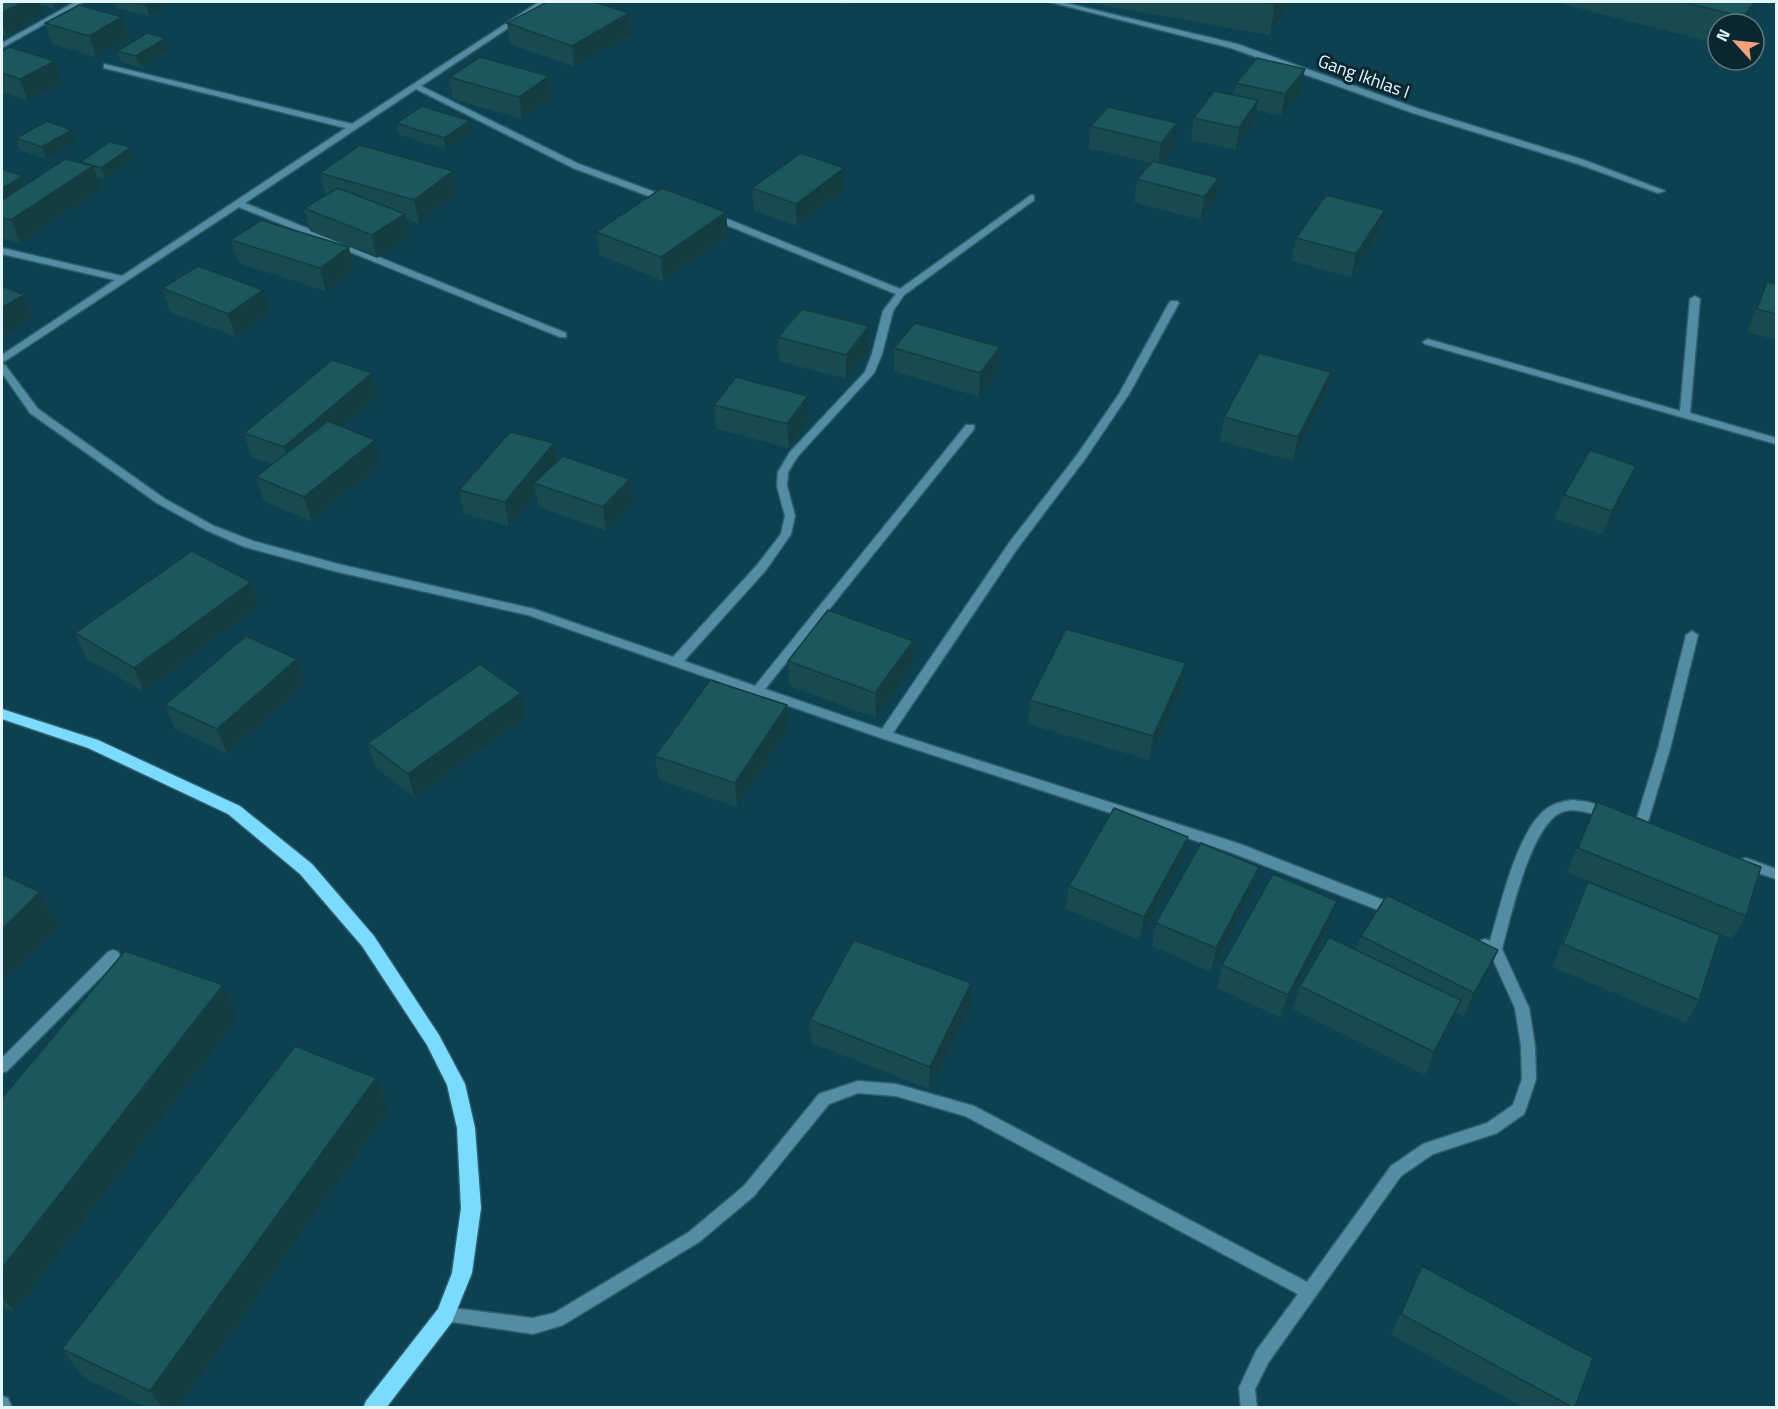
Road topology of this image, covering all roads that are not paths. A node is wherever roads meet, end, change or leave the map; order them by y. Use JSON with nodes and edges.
{"nodes":[{"id":1,"x":79,"y":2,"type":"edge"},
{"id":2,"x":543,"y":2,"type":"edge"},
{"id":3,"x":1054,"y":2,"type":"edge"},
{"id":4,"x":2,"y":45,"type":"edge"},
{"id":5,"x":107,"y":66,"type":"dead end"},
{"id":6,"x":415,"y":86,"type":"junction"},
{"id":7,"x":352,"y":127,"type":"junction"},
{"id":8,"x":1661,"y":191,"type":"dead end"},
{"id":9,"x":1031,"y":198,"type":"dead end"},
{"id":10,"x":674,"y":202,"type":"edge"},
{"id":11,"x":238,"y":203,"type":"junction"},
{"id":12,"x":705,"y":213,"type":"edge"},
{"id":13,"x":2,"y":250,"type":"edge"},
{"id":14,"x":123,"y":279,"type":"junction"},
{"id":15,"x":901,"y":293,"type":"junction"},
{"id":16,"x":1695,"y":299,"type":"dead end"},
{"id":17,"x":1174,"y":303,"type":"dead end"},
{"id":18,"x":564,"y":335,"type":"dead end"},
{"id":19,"x":1428,"y":342,"type":"dead end"},
{"id":20,"x":2,"y":359,"type":"edge"},
{"id":21,"x":2,"y":367,"type":"edge"},
{"id":22,"x":1685,"y":415,"type":"junction"},
{"id":23,"x":970,"y":428,"type":"dead end"},
{"id":24,"x":1776,"y":441,"type":"edge"},
{"id":25,"x":1692,"y":635,"type":"dead end"},
{"id":26,"x":676,"y":662,"type":"junction"},
{"id":27,"x":758,"y":690,"type":"junction"},
{"id":28,"x":2,"y":714,"type":"edge"},
{"id":29,"x":885,"y":735,"type":"junction"},
{"id":30,"x":1735,"y":859,"type":"edge"},
{"id":31,"x":1776,"y":874,"type":"edge"},
{"id":32,"x":1408,"y":916,"type":"edge"},
{"id":33,"x":1473,"y":941,"type":"edge"},
{"id":34,"x":1495,"y":949,"type":"junction"},
{"id":35,"x":113,"y":956,"type":"dead end"},
{"id":36,"x":2,"y":1067,"type":"edge"},
{"id":37,"x":1310,"y":1292,"type":"junction"},
{"id":38,"x":445,"y":1315,"type":"junction"},
{"id":39,"x":373,"y":1407,"type":"edge"},
{"id":40,"x":1249,"y":1407,"type":"edge"}],
"edges":[{"from":1,"to":4,"type":"street"},
{"from":2,"to":6,"type":"street"},
{"from":3,"to":8,"type":"street","name":"Gang Ikhlas I"},
{"from":5,"to":7,"type":"street"},
{"from":6,"to":7,"type":"street"},
{"from":6,"to":10,"type":"street"},
{"from":7,"to":11,"type":"street"},
{"from":9,"to":15,"type":"street"},
{"from":11,"to":14,"type":"street"},
{"from":11,"to":18,"type":"street"},
{"from":12,"to":15,"type":"street"},
{"from":13,"to":14,"type":"street"},
{"from":14,"to":20,"type":"street"},
{"from":15,"to":26,"type":"street"},
{"from":16,"to":22,"type":"street"},
{"from":17,"to":29,"type":"street"},
{"from":19,"to":22,"type":"street"},
{"from":21,"to":26,"type":"street"},
{"from":22,"to":24,"type":"street"},
{"from":23,"to":27,"type":"street"},
{"from":25,"to":34,"type":"street"},
{"from":26,"to":27,"type":"street"},
{"from":27,"to":29,"type":"street"},
{"from":28,"to":38,"type":"main road"},
{"from":29,"to":32,"type":"street"},
{"from":30,"to":31,"type":"street"},
{"from":33,"to":34,"type":"street"},
{"from":34,"to":37,"type":"street"},
{"from":35,"to":36,"type":"street"},
{"from":37,"to":38,"type":"street"},
{"from":37,"to":40,"type":"street"},
{"from":38,"to":39,"type":"main road"}]}
